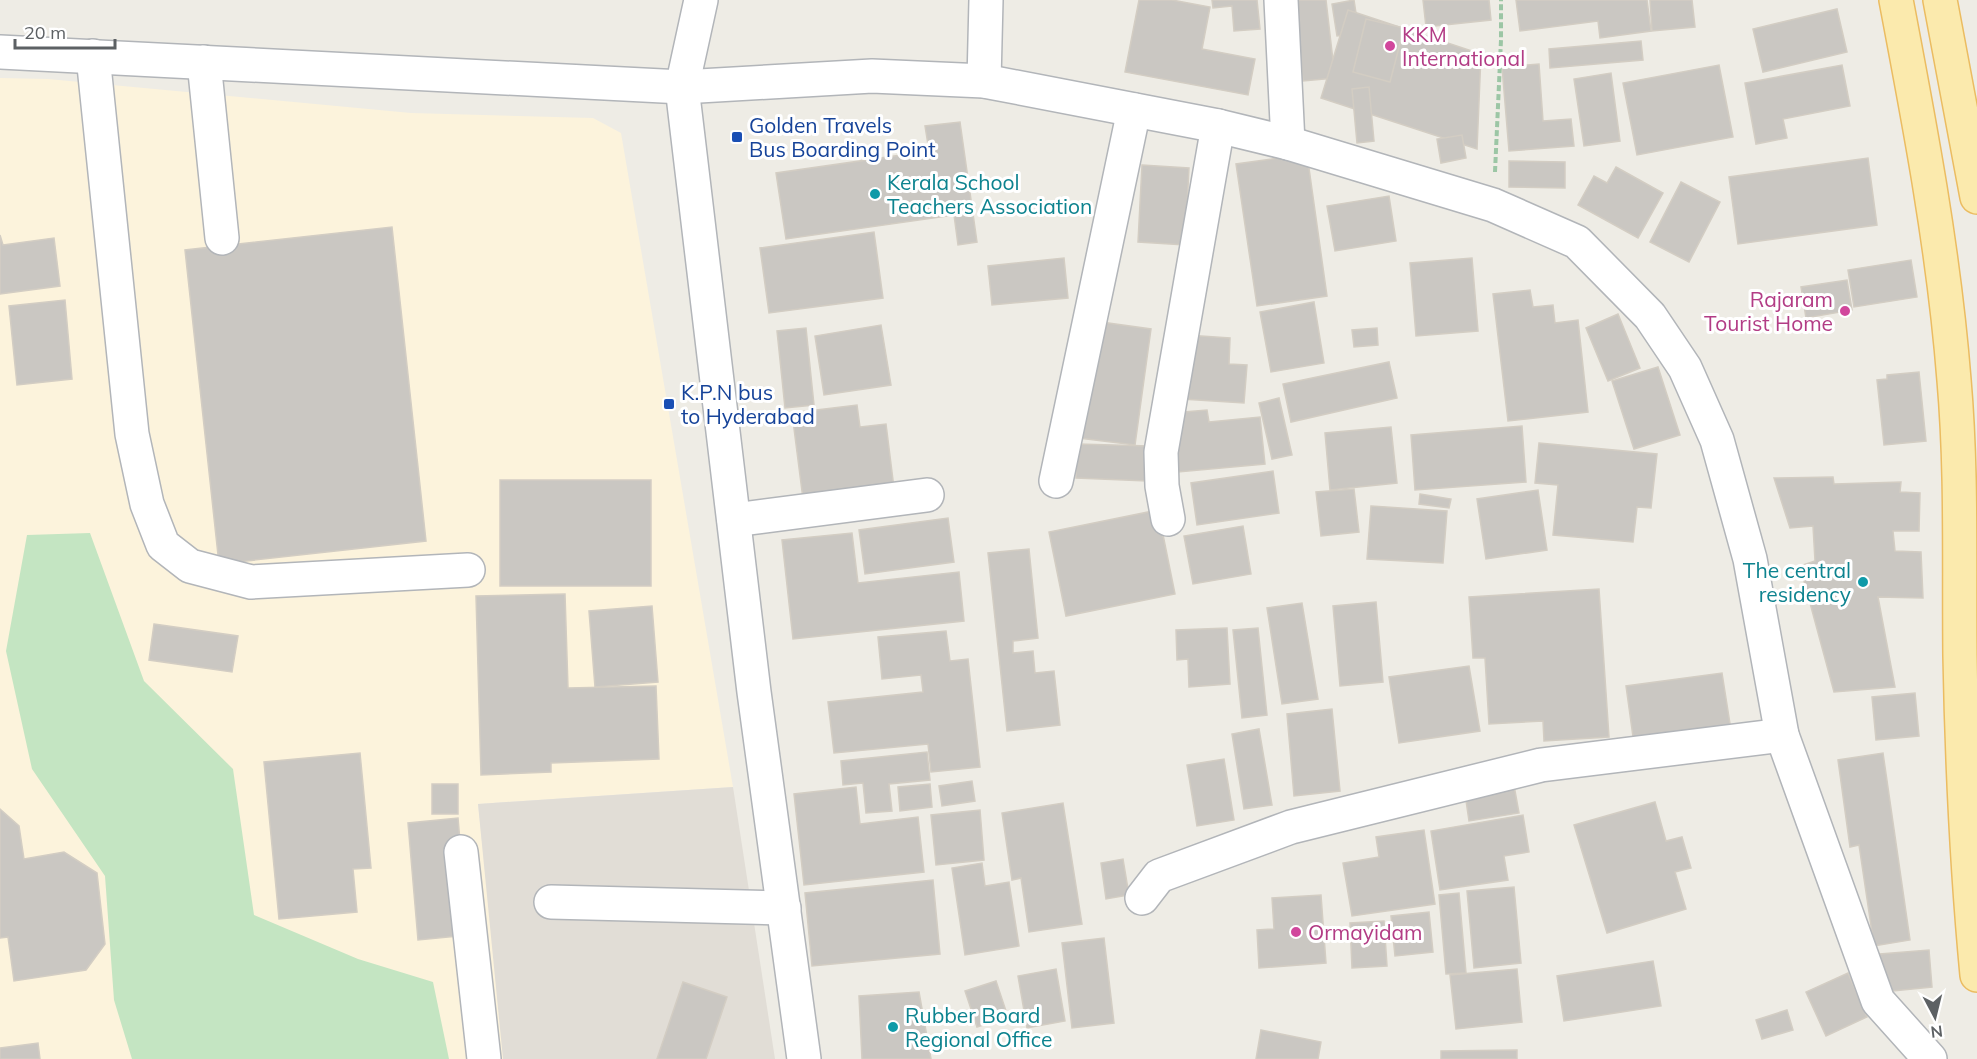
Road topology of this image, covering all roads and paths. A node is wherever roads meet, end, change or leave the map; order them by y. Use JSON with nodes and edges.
{"nodes":[{"id":1,"x":701,"y":0,"type":"edge"},
{"id":2,"x":986,"y":0,"type":"edge"},
{"id":3,"x":1281,"y":0,"type":"edge"},
{"id":4,"x":1501,"y":0,"type":"edge"},
{"id":5,"x":1896,"y":0,"type":"edge"},
{"id":6,"x":1940,"y":0,"type":"edge"},
{"id":7,"x":0,"y":51,"type":"edge"},
{"id":8,"x":93,"y":56,"type":"junction"},
{"id":9,"x":204,"y":63,"type":"junction"},
{"id":10,"x":984,"y":81,"type":"junction"},
{"id":11,"x":682,"y":87,"type":"junction"},
{"id":12,"x":1969,"y":107,"type":"edge"},
{"id":13,"x":1134,"y":110,"type":"junction"},
{"id":14,"x":1218,"y":126,"type":"junction"},
{"id":15,"x":1288,"y":143,"type":"junction"},
{"id":16,"x":1977,"y":196,"type":"edge"},
{"id":17,"x":1493,"y":205,"type":"junction"},
{"id":18,"x":222,"y":238,"type":"dead end"},
{"id":19,"x":1056,"y":481,"type":"dead end"},
{"id":20,"x":927,"y":495,"type":"dead end"},
{"id":21,"x":1168,"y":519,"type":"dead end"},
{"id":22,"x":734,"y":520,"type":"junction"},
{"id":23,"x":468,"y":570,"type":"dead end"},
{"id":24,"x":1782,"y":735,"type":"junction"},
{"id":25,"x":461,"y":852,"type":"dead end"},
{"id":26,"x":1142,"y":898,"type":"dead end"},
{"id":27,"x":550,"y":902,"type":"dead end"},
{"id":28,"x":783,"y":908,"type":"junction"},
{"id":29,"x":1977,"y":975,"type":"edge"},
{"id":30,"x":484,"y":1059,"type":"edge"},
{"id":31,"x":804,"y":1059,"type":"edge"},
{"id":32,"x":1930,"y":1059,"type":"edge"}],
"edges":[{"from":1,"to":11,"type":"street"},
{"from":2,"to":10,"type":"street"},
{"from":3,"to":15,"type":"street"},
{"from":4,"to":17,"type":"path"},
{"from":5,"to":29,"type":"main road"},
{"from":6,"to":12,"type":"main road"},
{"from":7,"to":8,"type":"street"},
{"from":8,"to":9,"type":"street"},
{"from":8,"to":23,"type":"street"},
{"from":9,"to":11,"type":"street"},
{"from":9,"to":18,"type":"street"},
{"from":10,"to":11,"type":"street"},
{"from":10,"to":13,"type":"street"},
{"from":11,"to":22,"type":"street"},
{"from":12,"to":16,"type":"main road"},
{"from":13,"to":14,"type":"street"},
{"from":13,"to":19,"type":"street"},
{"from":14,"to":15,"type":"street"},
{"from":14,"to":21,"type":"street"},
{"from":15,"to":17,"type":"street"},
{"from":17,"to":24,"type":"street"},
{"from":20,"to":22,"type":"street"},
{"from":22,"to":28,"type":"street"},
{"from":24,"to":26,"type":"street"},
{"from":24,"to":32,"type":"street"},
{"from":25,"to":30,"type":"street"},
{"from":27,"to":28,"type":"street"},
{"from":28,"to":31,"type":"street"}]}
